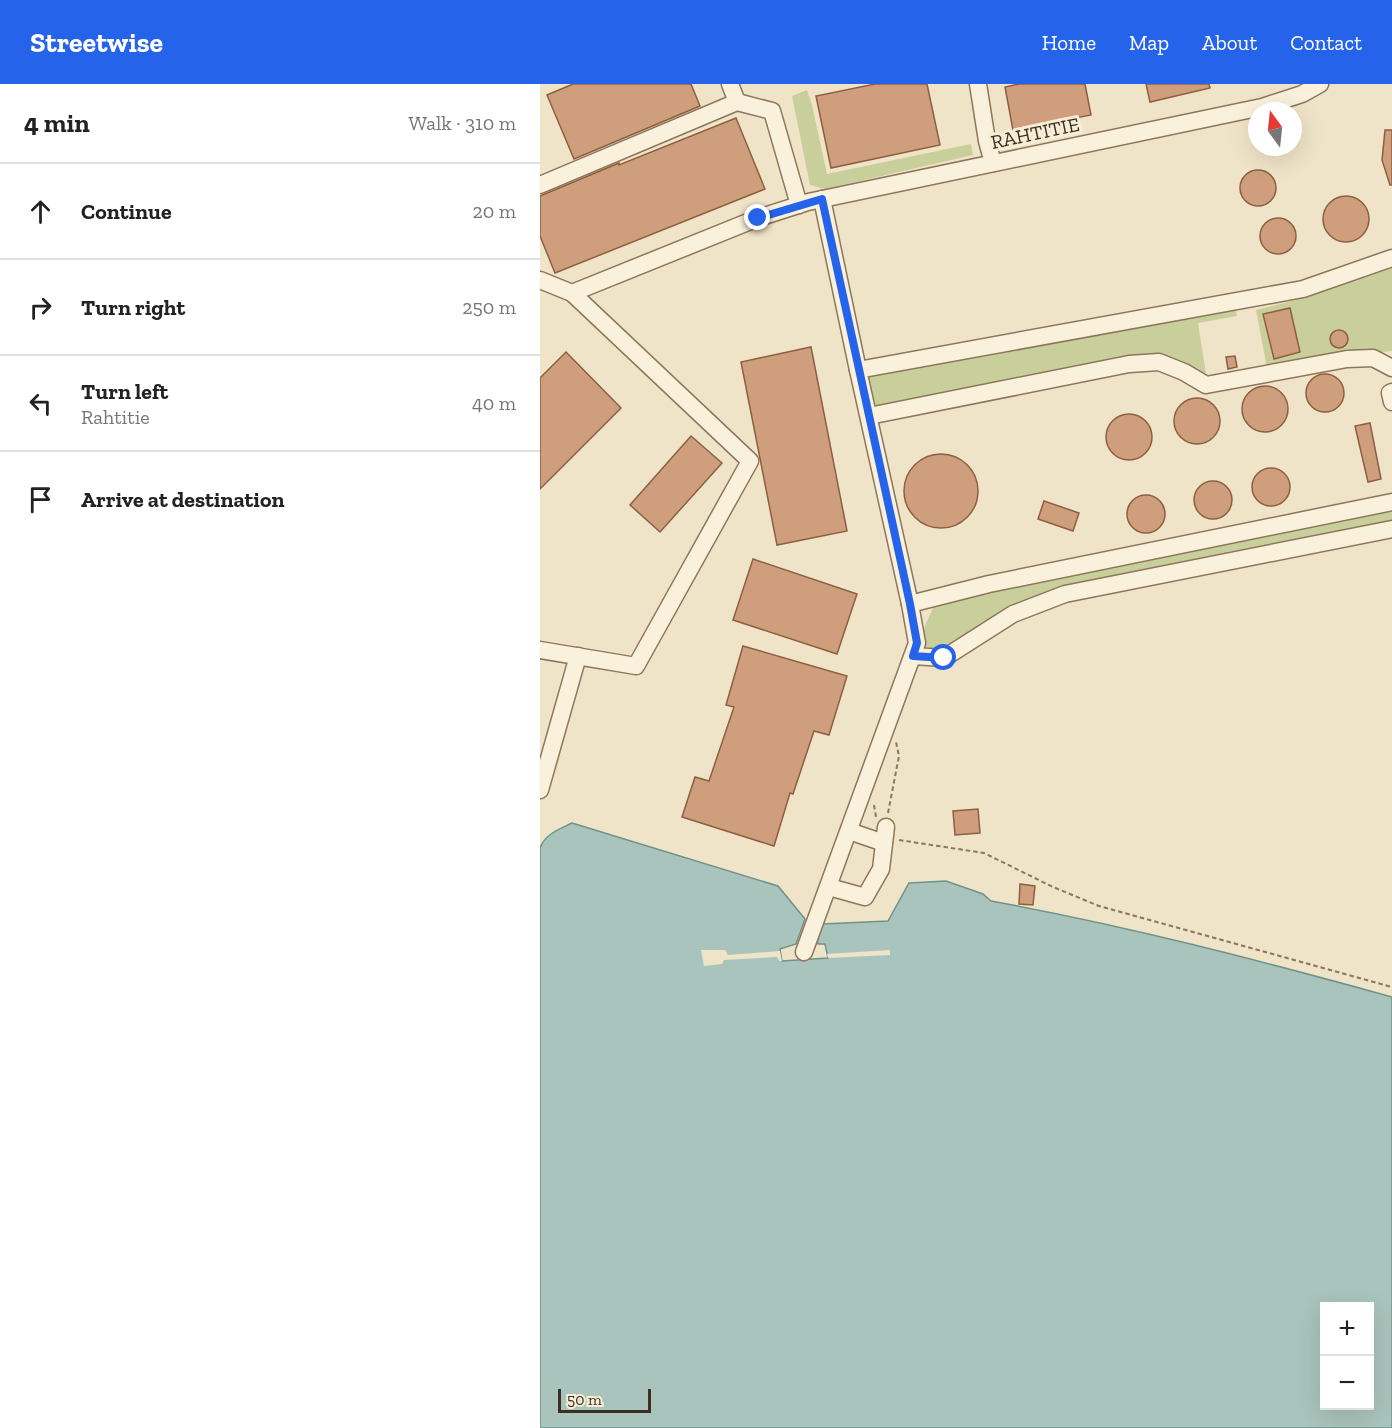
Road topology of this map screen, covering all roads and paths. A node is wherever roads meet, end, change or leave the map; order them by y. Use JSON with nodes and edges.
{"nodes":[{"id":1,"x":730,"y":84,"type":"edge"},
{"id":2,"x":978,"y":84,"type":"edge"},
{"id":3,"x":1320,"y":84,"type":"edge"},
{"id":4,"x":737,"y":102,"type":"junction"},
{"id":5,"x":993,"y":163,"type":"junction"},
{"id":6,"x":540,"y":185,"type":"edge"},
{"id":7,"x":822,"y":199,"type":"junction"},
{"id":8,"x":799,"y":205,"type":"junction"},
{"id":9,"x":1392,"y":258,"type":"edge"},
{"id":10,"x":540,"y":280,"type":"edge"},
{"id":11,"x":572,"y":293,"type":"junction"},
{"id":12,"x":1392,"y":368,"type":"edge"},
{"id":13,"x":858,"y":370,"type":"junction"},
{"id":14,"x":1392,"y":393,"type":"edge"},
{"id":15,"x":1392,"y":402,"type":"edge"},
{"id":16,"x":869,"y":416,"type":"junction"},
{"id":17,"x":1392,"y":502,"type":"edge"},
{"id":18,"x":1392,"y":529,"type":"edge"},
{"id":19,"x":910,"y":604,"type":"junction"},
{"id":20,"x":540,"y":650,"type":"edge"},
{"id":21,"x":578,"y":656,"type":"junction"},
{"id":22,"x":913,"y":656,"type":"junction"},
{"id":23,"x":891,"y":715,"type":"junction"},
{"id":24,"x":869,"y":778,"type":"junction"},
{"id":25,"x":540,"y":790,"type":"edge"},
{"id":26,"x":849,"y":831,"type":"junction"},
{"id":27,"x":885,"y":835,"type":"junction"},
{"id":28,"x":829,"y":887,"type":"junction"},
{"id":29,"x":804,"y":952,"type":"dead end"},
{"id":30,"x":1392,"y":987,"type":"edge"}],
"edges":[{"from":1,"to":4,"type":"street"},
{"from":2,"to":5,"type":"street"},
{"from":3,"to":5,"type":"street","name":"RAHTITIE"},
{"from":4,"to":6,"type":"street"},
{"from":4,"to":8,"type":"street"},
{"from":5,"to":7,"type":"street","name":"RAHTITIE"},
{"from":7,"to":8,"type":"street","name":"RAHTITIE"},
{"from":7,"to":13,"type":"street"},
{"from":8,"to":11,"type":"street","name":"RAHTITIE"},
{"from":9,"to":13,"type":"street"},
{"from":10,"to":11,"type":"street"},
{"from":11,"to":21,"type":"street"},
{"from":12,"to":16,"type":"street"},
{"from":13,"to":16,"type":"street"},
{"from":14,"to":15,"type":"street"},
{"from":16,"to":19,"type":"street"},
{"from":17,"to":19,"type":"street"},
{"from":18,"to":22,"type":"street"},
{"from":19,"to":22,"type":"street"},
{"from":20,"to":21,"type":"street"},
{"from":21,"to":25,"type":"street"},
{"from":22,"to":23,"type":"street"},
{"from":23,"to":24,"type":"street"},
{"from":23,"to":27,"type":"path"},
{"from":24,"to":26,"type":"street"},
{"from":24,"to":27,"type":"path"},
{"from":26,"to":27,"type":"street"},
{"from":26,"to":28,"type":"street"},
{"from":27,"to":28,"type":"street"},
{"from":27,"to":30,"type":"path"},
{"from":28,"to":29,"type":"street"}]}
